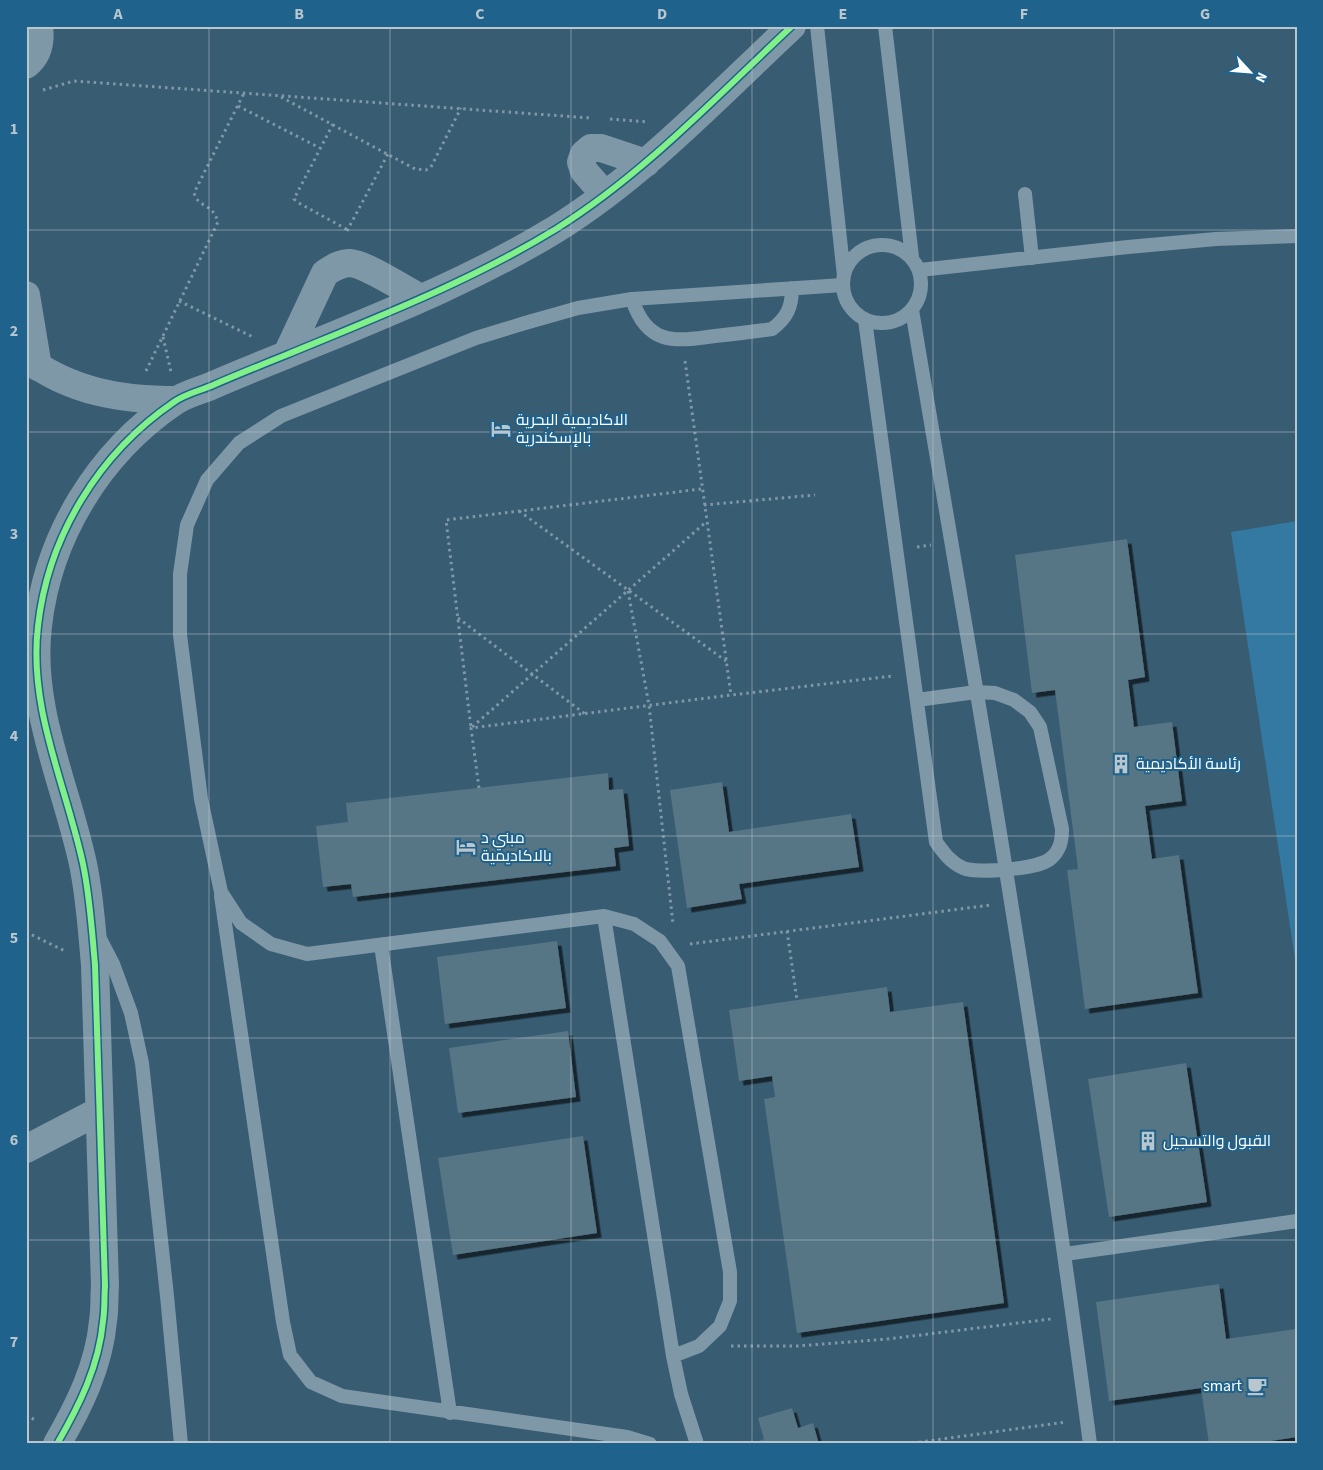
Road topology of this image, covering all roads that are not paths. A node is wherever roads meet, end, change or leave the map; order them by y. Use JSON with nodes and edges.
{"nodes":[{"id":1,"x":39,"y":26,"type":"edge"},
{"id":2,"x":792,"y":26,"type":"edge"},
{"id":3,"x":817,"y":26,"type":"edge"},
{"id":4,"x":884,"y":26,"type":"edge"},
{"id":5,"x":26,"y":65,"type":"edge"},
{"id":6,"x":646,"y":163,"type":"junction"},
{"id":7,"x":1025,"y":194,"type":"dead end"},
{"id":8,"x":605,"y":195,"type":"junction"},
{"id":9,"x":1297,"y":236,"type":"edge"},
{"id":10,"x":912,"y":257,"type":"junction"},
{"id":11,"x":1032,"y":258,"type":"junction"},
{"id":12,"x":920,"y":270,"type":"junction"},
{"id":13,"x":843,"y":280,"type":"junction"},
{"id":14,"x":792,"y":288,"type":"junction"},
{"id":15,"x":26,"y":295,"type":"edge"},
{"id":16,"x":421,"y":298,"type":"junction"},
{"id":17,"x":632,"y":299,"type":"junction"},
{"id":18,"x":912,"y":310,"type":"junction"},
{"id":19,"x":865,"y":320,"type":"junction"},
{"id":20,"x":287,"y":354,"type":"junction"},
{"id":21,"x":32,"y":362,"type":"edge"},
{"id":22,"x":177,"y":400,"type":"junction"},
{"id":23,"x":976,"y":692,"type":"junction"},
{"id":24,"x":917,"y":700,"type":"junction"},
{"id":25,"x":33,"y":707,"type":"edge"},
{"id":26,"x":1006,"y":868,"type":"junction"},
{"id":27,"x":221,"y":892,"type":"junction"},
{"id":28,"x":604,"y":916,"type":"junction"},
{"id":29,"x":90,"y":918,"type":"junction"},
{"id":30,"x":381,"y":945,"type":"junction"},
{"id":31,"x":100,"y":1111,"type":"junction"},
{"id":32,"x":26,"y":1149,"type":"edge"},
{"id":33,"x":1297,"y":1221,"type":"edge"},
{"id":34,"x":1065,"y":1254,"type":"junction"},
{"id":35,"x":673,"y":1356,"type":"junction"},
{"id":36,"x":450,"y":1413,"type":"junction"},
{"id":37,"x":57,"y":1444,"type":"edge"},
{"id":38,"x":181,"y":1444,"type":"edge"},
{"id":39,"x":650,"y":1444,"type":"edge"},
{"id":40,"x":697,"y":1444,"type":"edge"},
{"id":41,"x":1090,"y":1444,"type":"edge"}],
"edges":[{"from":1,"to":5,"type":"street"},
{"from":2,"to":6,"type":"street"},
{"from":3,"to":13,"type":"lane"},
{"from":4,"to":10,"type":"lane"},
{"from":6,"to":8,"type":"street"},
{"from":6,"to":8,"type":"street"},
{"from":7,"to":11,"type":"lane"},
{"from":8,"to":16,"type":"street"},
{"from":9,"to":11,"type":"lane"},
{"from":10,"to":12,"type":"lane"},
{"from":10,"to":13,"type":"lane"},
{"from":11,"to":12,"type":"lane"},
{"from":12,"to":18,"type":"lane"},
{"from":13,"to":14,"type":"lane"},
{"from":13,"to":19,"type":"lane"},
{"from":14,"to":17,"type":"lane"},
{"from":14,"to":17,"type":"lane"},
{"from":15,"to":21,"type":"street"},
{"from":16,"to":20,"type":"street"},
{"from":16,"to":20,"type":"street"},
{"from":17,"to":27,"type":"lane"},
{"from":18,"to":19,"type":"lane"},
{"from":18,"to":23,"type":"lane"},
{"from":19,"to":24,"type":"lane"},
{"from":20,"to":22,"type":"street"},
{"from":21,"to":22,"type":"street"},
{"from":22,"to":25,"type":"street"},
{"from":23,"to":24,"type":"lane"},
{"from":23,"to":26,"type":"lane"},
{"from":23,"to":26,"type":"lane"},
{"from":24,"to":26,"type":"lane"},
{"from":25,"to":29,"type":"street"},
{"from":26,"to":34,"type":"lane"},
{"from":27,"to":30,"type":"lane"},
{"from":27,"to":36,"type":"lane"},
{"from":28,"to":30,"type":"lane"},
{"from":28,"to":35,"type":"lane"},
{"from":28,"to":35,"type":"lane"},
{"from":29,"to":31,"type":"street"},
{"from":29,"to":38,"type":"lane"},
{"from":30,"to":36,"type":"lane"},
{"from":31,"to":32,"type":"street"},
{"from":31,"to":37,"type":"street"},
{"from":33,"to":34,"type":"lane"},
{"from":34,"to":41,"type":"lane"},
{"from":35,"to":40,"type":"lane"},
{"from":36,"to":39,"type":"lane"}]}
